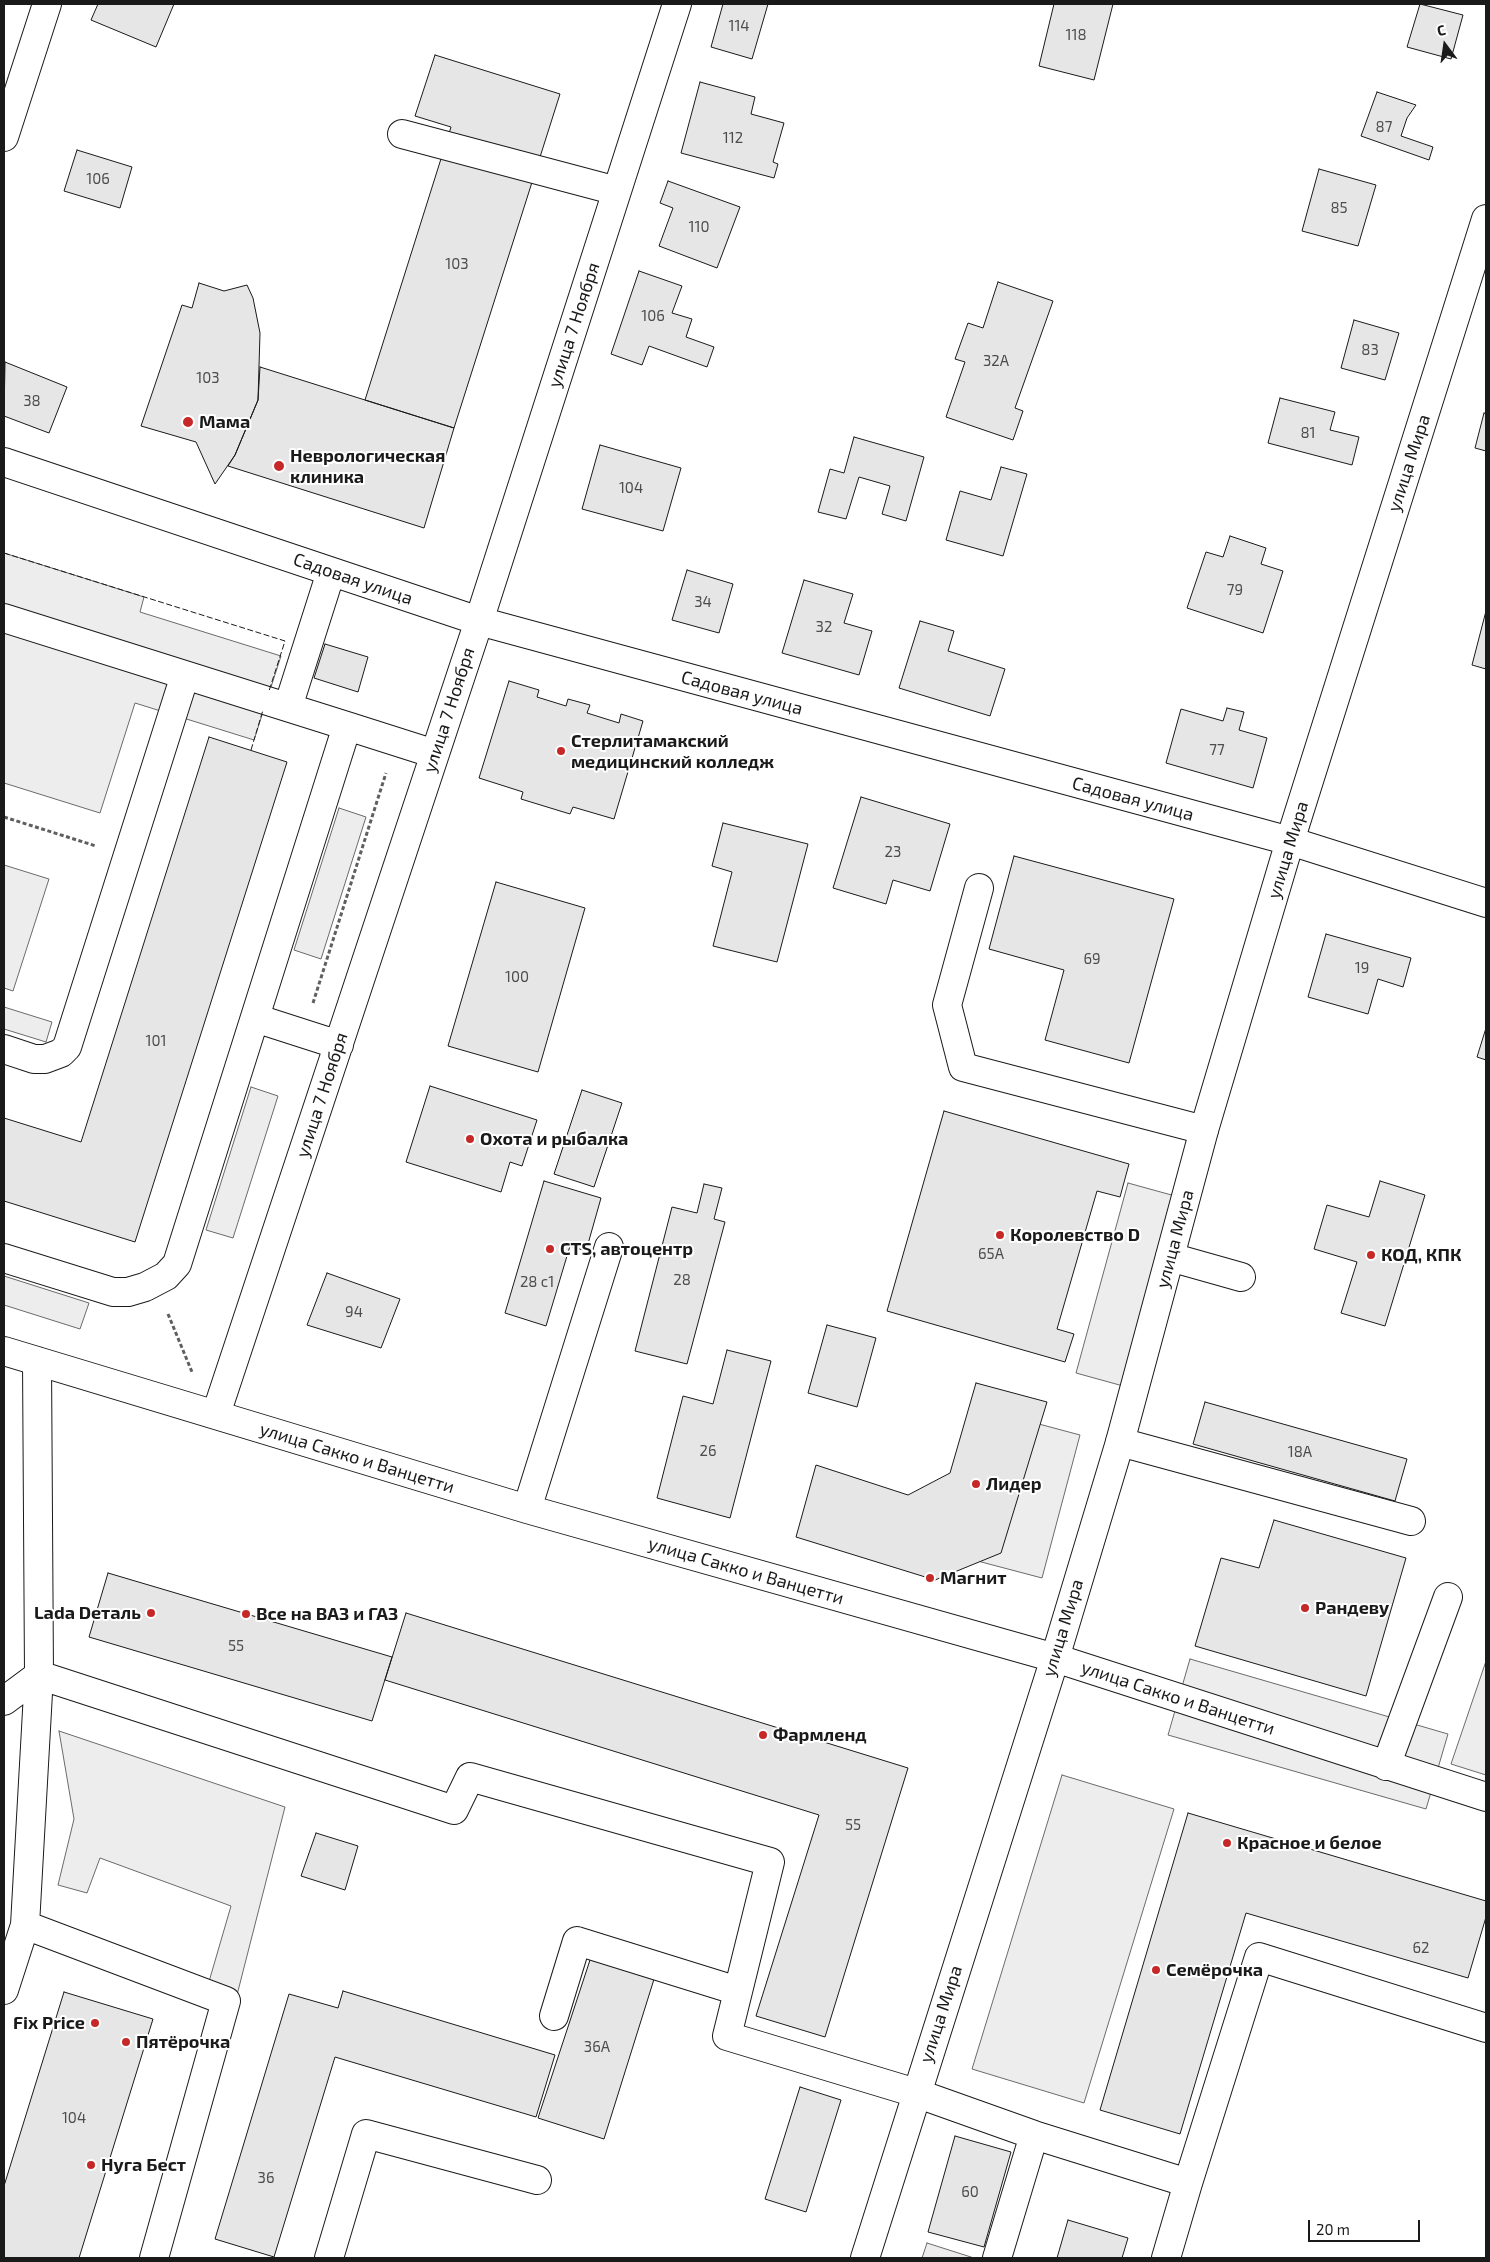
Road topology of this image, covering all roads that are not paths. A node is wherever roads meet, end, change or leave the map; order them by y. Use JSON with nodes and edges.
{"nodes":[{"id":1,"x":47,"y":4,"type":"edge"},
{"id":2,"x":678,"y":4,"type":"edge"},
{"id":3,"x":402,"y":134,"type":"dead end"},
{"id":4,"x":4,"y":137,"type":"edge"},
{"id":5,"x":617,"y":192,"type":"junction"},
{"id":6,"x":1486,"y":220,"type":"edge"},
{"id":7,"x":4,"y":462,"type":"edge"},
{"id":8,"x":331,"y":572,"type":"junction"},
{"id":9,"x":4,"y":618,"type":"edge"},
{"id":10,"x":479,"y":621,"type":"junction"},
{"id":11,"x":185,"y":675,"type":"junction"},
{"id":12,"x":288,"y":707,"type":"junction"},
{"id":13,"x":347,"y":726,"type":"junction"},
{"id":14,"x":435,"y":754,"type":"junction"},
{"id":15,"x":1290,"y":841,"type":"junction"},
{"id":16,"x":979,"y":888,"type":"dead end"},
{"id":17,"x":1486,"y":903,"type":"edge"},
{"id":18,"x":255,"y":1018,"type":"junction"},
{"id":19,"x":339,"y":1045,"type":"junction"},
{"id":20,"x":4,"y":1049,"type":"edge"},
{"id":21,"x":1204,"y":1130,"type":"junction"},
{"id":22,"x":610,"y":1247,"type":"dead end"},
{"id":23,"x":1170,"y":1257,"type":"junction"},
{"id":24,"x":4,"y":1258,"type":"edge"},
{"id":25,"x":1242,"y":1277,"type":"dead end"},
{"id":26,"x":4,"y":1351,"type":"edge"},
{"id":27,"x":37,"y":1361,"type":"junction"},
{"id":28,"x":216,"y":1414,"type":"junction"},
{"id":29,"x":1120,"y":1442,"type":"junction"},
{"id":30,"x":527,"y":1509,"type":"junction"},
{"id":31,"x":1411,"y":1521,"type":"dead end"},
{"id":32,"x":1448,"y":1597,"type":"dead end"},
{"id":33,"x":1055,"y":1658,"type":"junction"},
{"id":34,"x":39,"y":1675,"type":"junction"},
{"id":35,"x":4,"y":1701,"type":"edge"},
{"id":36,"x":1386,"y":1766,"type":"junction"},
{"id":37,"x":1486,"y":1797,"type":"edge"},
{"id":38,"x":25,"y":1925,"type":"junction"},
{"id":39,"x":4,"y":1990,"type":"edge"},
{"id":40,"x":738,"y":1991,"type":"junction"},
{"id":41,"x":554,"y":2016,"type":"dead end"},
{"id":42,"x":1486,"y":2028,"type":"edge"},
{"id":43,"x":916,"y":2093,"type":"junction"},
{"id":44,"x":1034,"y":2135,"type":"junction"},
{"id":45,"x":537,"y":2180,"type":"dead end"},
{"id":46,"x":1188,"y":2183,"type":"junction"},
{"id":47,"x":154,"y":2258,"type":"edge"},
{"id":48,"x":330,"y":2258,"type":"edge"},
{"id":49,"x":865,"y":2258,"type":"edge"},
{"id":50,"x":997,"y":2258,"type":"edge"},
{"id":51,"x":1166,"y":2258,"type":"edge"}],
"edges":[{"from":1,"to":4,"type":"street"},
{"from":2,"to":5,"type":"street","name":"улица 7 Ноября"},
{"from":3,"to":5,"type":"street"},
{"from":5,"to":10,"type":"street","name":"улица 7 Ноября"},
{"from":6,"to":15,"type":"street","name":"улица Мира"},
{"from":7,"to":8,"type":"street","name":"Садовая улица"},
{"from":8,"to":10,"type":"street","name":"Садовая улица"},
{"from":8,"to":12,"type":"street"},
{"from":9,"to":11,"type":"street"},
{"from":10,"to":14,"type":"street","name":"улица 7 Ноября"},
{"from":10,"to":15,"type":"street","name":"Садовая улица"},
{"from":11,"to":12,"type":"street"},
{"from":11,"to":20,"type":"street"},
{"from":12,"to":13,"type":"street"},
{"from":13,"to":14,"type":"street"},
{"from":13,"to":18,"type":"street"},
{"from":14,"to":19,"type":"street","name":"улица 7 Ноября"},
{"from":15,"to":17,"type":"street","name":"Садовая улица"},
{"from":15,"to":21,"type":"street","name":"улица Мира"},
{"from":16,"to":21,"type":"street"},
{"from":18,"to":19,"type":"street"},
{"from":18,"to":24,"type":"street"},
{"from":19,"to":28,"type":"street","name":"улица 7 Ноября"},
{"from":21,"to":23,"type":"street","name":"улица Мира"},
{"from":22,"to":30,"type":"street"},
{"from":23,"to":25,"type":"street"},
{"from":23,"to":29,"type":"street","name":"улица Мира"},
{"from":26,"to":27,"type":"street","name":"улица Сакко и Ванцетти"},
{"from":27,"to":28,"type":"street","name":"улица Сакко и Ванцетти"},
{"from":27,"to":34,"type":"street"},
{"from":28,"to":30,"type":"street","name":"улица Сакко и Ванцетти"},
{"from":29,"to":31,"type":"street"},
{"from":29,"to":33,"type":"street","name":"улица Мира"},
{"from":30,"to":33,"type":"street","name":"улица Сакко и Ванцетти"},
{"from":32,"to":36,"type":"street"},
{"from":33,"to":36,"type":"street","name":"улица Сакко и Ванцетти"},
{"from":33,"to":43,"type":"street","name":"улица Мира"},
{"from":34,"to":35,"type":"street"},
{"from":34,"to":38,"type":"street"},
{"from":34,"to":40,"type":"street"},
{"from":36,"to":37,"type":"street","name":"улица Сакко и Ванцетти"},
{"from":38,"to":39,"type":"street"},
{"from":38,"to":47,"type":"street"},
{"from":40,"to":41,"type":"street"},
{"from":40,"to":43,"type":"street"},
{"from":42,"to":46,"type":"street"},
{"from":43,"to":44,"type":"street"},
{"from":43,"to":49,"type":"street","name":"улица Мира"},
{"from":44,"to":46,"type":"street"},
{"from":44,"to":50,"type":"street"},
{"from":45,"to":48,"type":"street"},
{"from":46,"to":51,"type":"street"}]}
